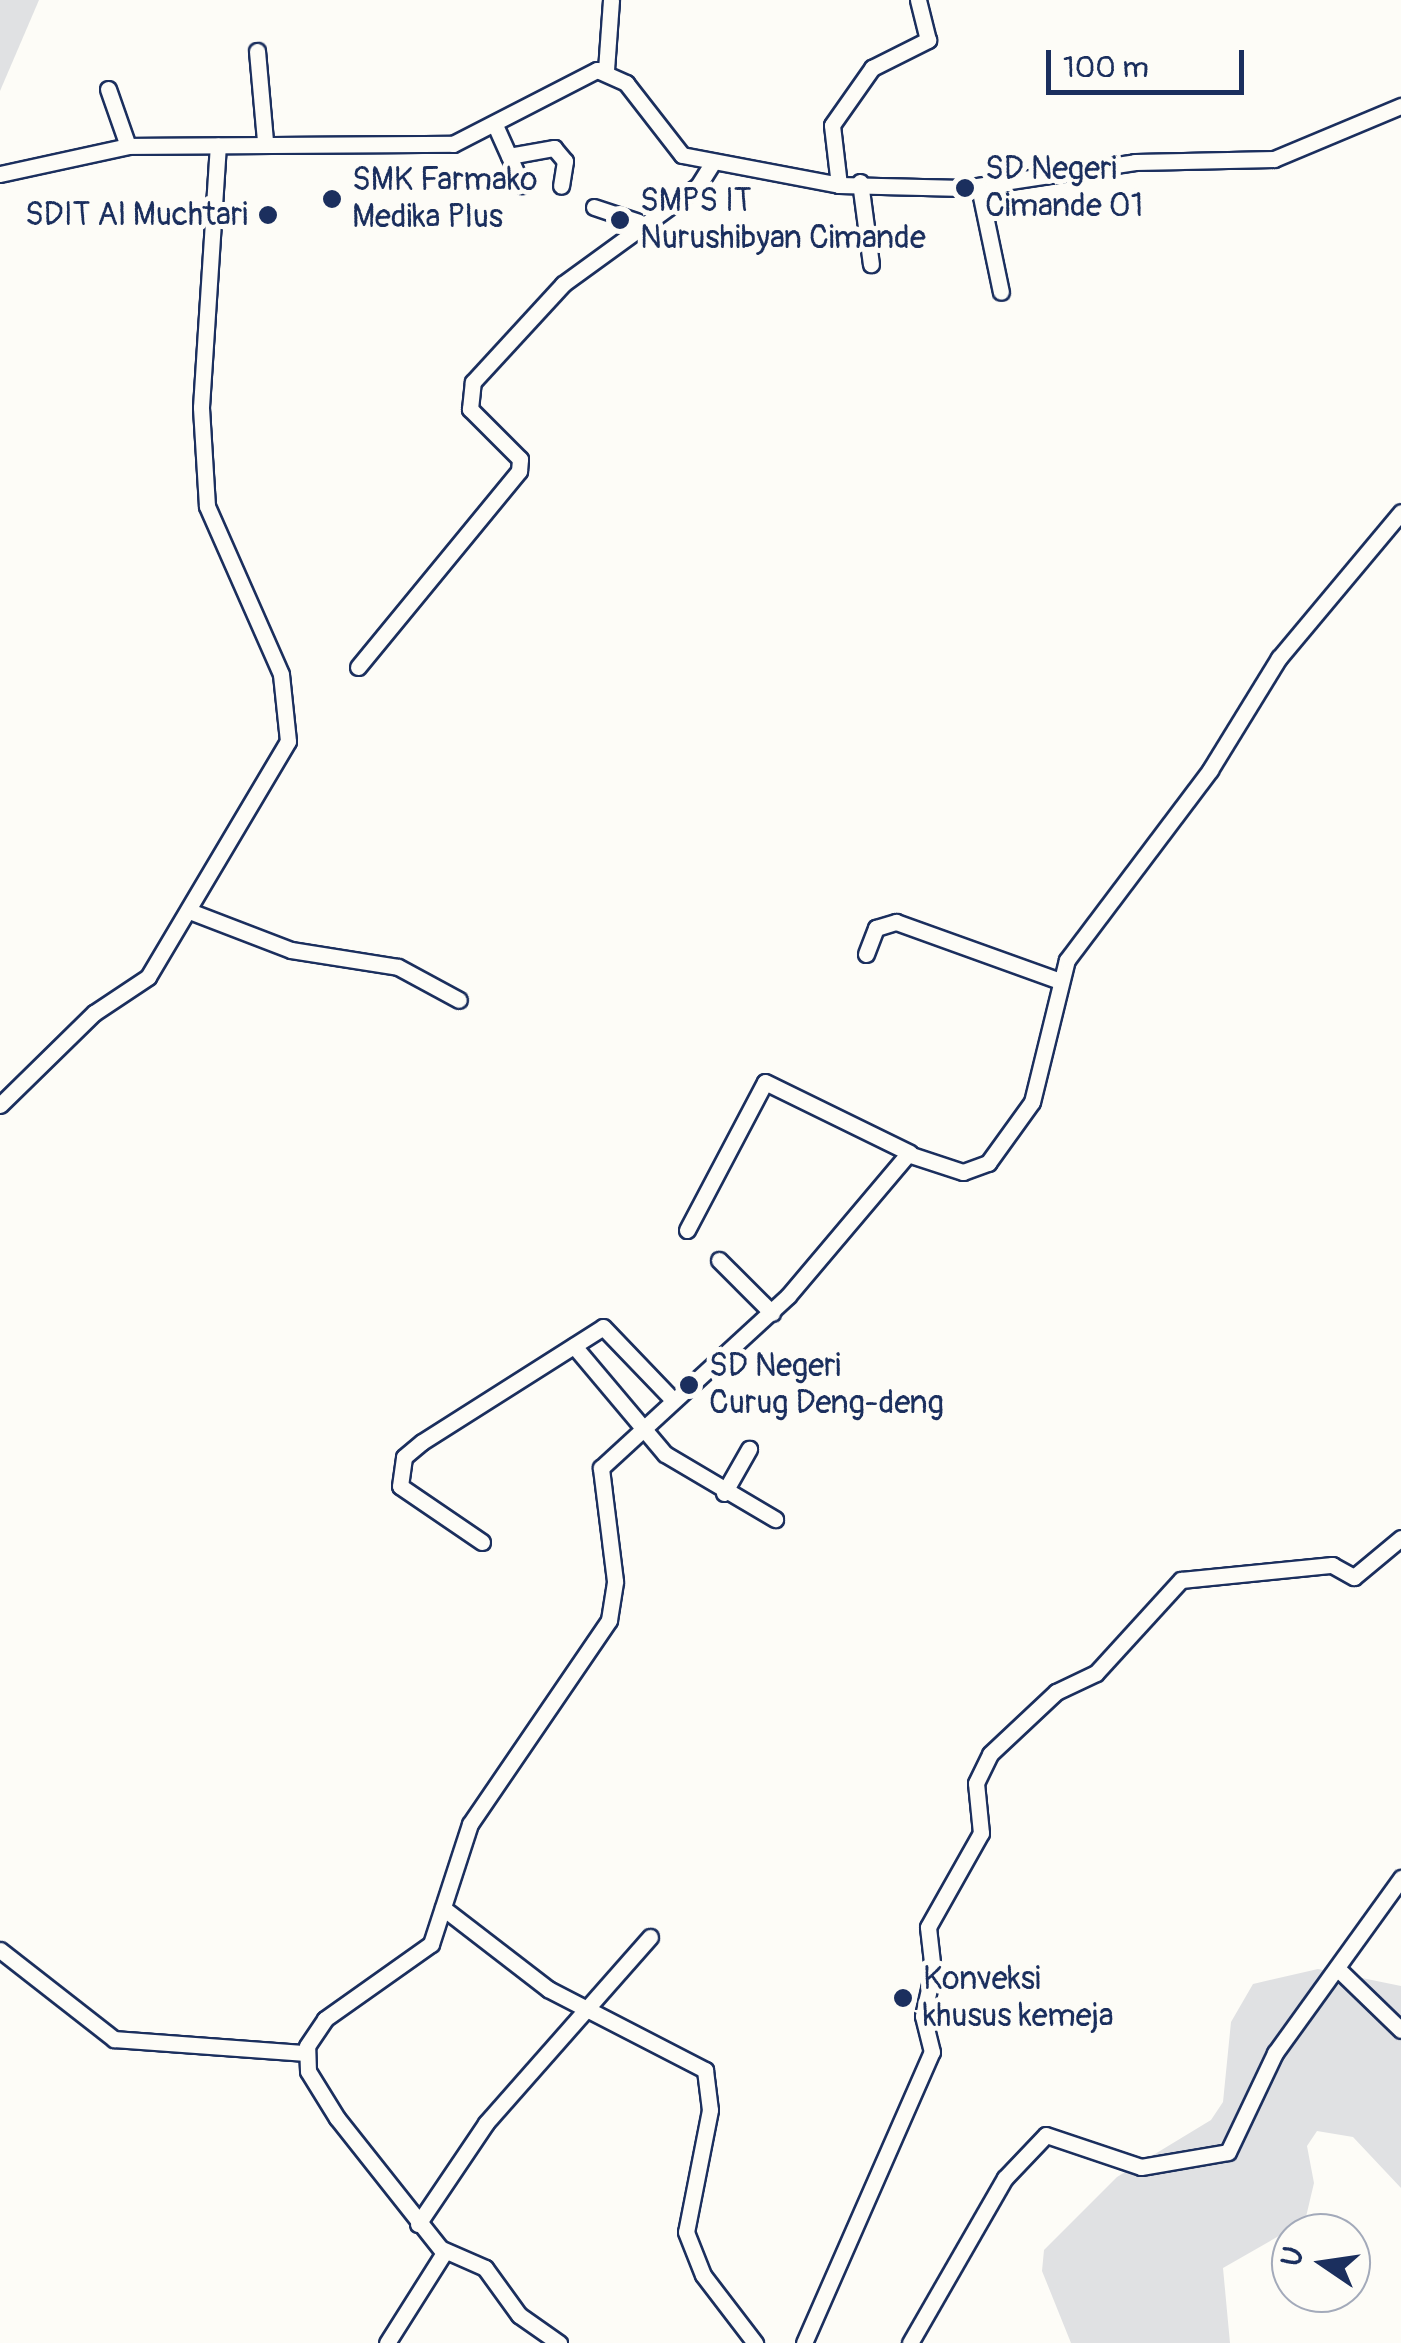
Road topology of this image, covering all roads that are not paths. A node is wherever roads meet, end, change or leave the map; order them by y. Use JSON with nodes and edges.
{"nodes":[{"id":1,"x":611,"y":0,"type":"edge"},
{"id":2,"x":918,"y":0,"type":"edge"},
{"id":3,"x":258,"y":52,"type":"dead end"},
{"id":4,"x":606,"y":70,"type":"junction"},
{"id":5,"x":108,"y":89,"type":"dead end"},
{"id":6,"x":1401,"y":106,"type":"edge"},
{"id":7,"x":494,"y":125,"type":"junction"},
{"id":8,"x":265,"y":140,"type":"junction"},
{"id":9,"x":128,"y":146,"type":"junction"},
{"id":10,"x":218,"y":146,"type":"junction"},
{"id":11,"x":509,"y":156,"type":"junction"},
{"id":12,"x":712,"y":164,"type":"junction"},
{"id":13,"x":0,"y":174,"type":"edge"},
{"id":14,"x":860,"y":182,"type":"junction"},
{"id":15,"x":522,"y":185,"type":"dead end"},
{"id":16,"x":561,"y":186,"type":"dead end"},
{"id":17,"x":838,"y":186,"type":"junction"},
{"id":18,"x":979,"y":186,"type":"junction"},
{"id":19,"x":594,"y":207,"type":"dead end"},
{"id":20,"x":638,"y":222,"type":"junction"},
{"id":21,"x":871,"y":264,"type":"dead end"},
{"id":22,"x":1001,"y":292,"type":"dead end"},
{"id":23,"x":1401,"y":512,"type":"edge"},
{"id":24,"x":358,"y":667,"type":"dead end"},
{"id":25,"x":192,"y":912,"type":"junction"},
{"id":26,"x":866,"y":954,"type":"dead end"},
{"id":27,"x":1058,"y":980,"type":"junction"},
{"id":28,"x":459,"y":1000,"type":"dead end"},
{"id":29,"x":0,"y":1105,"type":"edge"},
{"id":30,"x":910,"y":1153,"type":"junction"},
{"id":31,"x":687,"y":1230,"type":"dead end"},
{"id":32,"x":719,"y":1260,"type":"dead end"},
{"id":33,"x":772,"y":1312,"type":"junction"},
{"id":34,"x":574,"y":1346,"type":"junction"},
{"id":35,"x":672,"y":1399,"type":"junction"},
{"id":36,"x":642,"y":1424,"type":"junction"},
{"id":37,"x":749,"y":1449,"type":"dead end"},
{"id":38,"x":724,"y":1493,"type":"junction"},
{"id":39,"x":774,"y":1519,"type":"dead end"},
{"id":40,"x":1401,"y":1538,"type":"edge"},
{"id":41,"x":482,"y":1542,"type":"dead end"},
{"id":42,"x":1401,"y":1878,"type":"edge"},
{"id":43,"x":443,"y":1908,"type":"junction"},
{"id":44,"x":650,"y":1937,"type":"dead end"},
{"id":45,"x":0,"y":1950,"type":"edge"},
{"id":46,"x":1337,"y":1968,"type":"junction"},
{"id":47,"x":583,"y":2010,"type":"junction"},
{"id":48,"x":1401,"y":2030,"type":"edge"},
{"id":49,"x":306,"y":2053,"type":"junction"},
{"id":50,"x":418,"y":2224,"type":"junction"},
{"id":51,"x":442,"y":2249,"type":"junction"},
{"id":52,"x":387,"y":2343,"type":"edge"},
{"id":53,"x":559,"y":2343,"type":"edge"},
{"id":54,"x":755,"y":2343,"type":"edge"},
{"id":55,"x":804,"y":2343,"type":"edge"},
{"id":56,"x":910,"y":2343,"type":"edge"}],
"edges":[{"from":1,"to":4,"type":"street"},
{"from":2,"to":17,"type":"street"},
{"from":3,"to":8,"type":"street"},
{"from":4,"to":7,"type":"street"},
{"from":4,"to":12,"type":"street"},
{"from":5,"to":9,"type":"street"},
{"from":6,"to":18,"type":"street"},
{"from":7,"to":8,"type":"street"},
{"from":7,"to":11,"type":"street"},
{"from":8,"to":10,"type":"street"},
{"from":9,"to":10,"type":"street"},
{"from":9,"to":13,"type":"street"},
{"from":10,"to":25,"type":"street"},
{"from":11,"to":15,"type":"street"},
{"from":11,"to":16,"type":"street"},
{"from":12,"to":17,"type":"street"},
{"from":12,"to":20,"type":"street"},
{"from":14,"to":17,"type":"street"},
{"from":14,"to":18,"type":"street"},
{"from":14,"to":21,"type":"street"},
{"from":18,"to":22,"type":"street"},
{"from":19,"to":20,"type":"street"},
{"from":20,"to":24,"type":"street"},
{"from":23,"to":27,"type":"street"},
{"from":25,"to":28,"type":"street"},
{"from":25,"to":29,"type":"street"},
{"from":26,"to":27,"type":"street"},
{"from":27,"to":30,"type":"street"},
{"from":30,"to":31,"type":"street"},
{"from":30,"to":33,"type":"street"},
{"from":32,"to":33,"type":"street"},
{"from":33,"to":35,"type":"street"},
{"from":34,"to":35,"type":"street"},
{"from":34,"to":36,"type":"street"},
{"from":34,"to":41,"type":"street"},
{"from":35,"to":36,"type":"street"},
{"from":36,"to":38,"type":"street"},
{"from":36,"to":43,"type":"street"},
{"from":37,"to":38,"type":"street"},
{"from":38,"to":39,"type":"street"},
{"from":40,"to":55,"type":"street"},
{"from":42,"to":46,"type":"street"},
{"from":43,"to":47,"type":"street"},
{"from":43,"to":49,"type":"street"},
{"from":44,"to":47,"type":"street"},
{"from":45,"to":49,"type":"street"},
{"from":46,"to":48,"type":"street"},
{"from":46,"to":56,"type":"street"},
{"from":47,"to":50,"type":"street"},
{"from":47,"to":54,"type":"street"},
{"from":49,"to":50,"type":"street"},
{"from":50,"to":51,"type":"street"},
{"from":51,"to":52,"type":"street"},
{"from":51,"to":53,"type":"street"}]}
